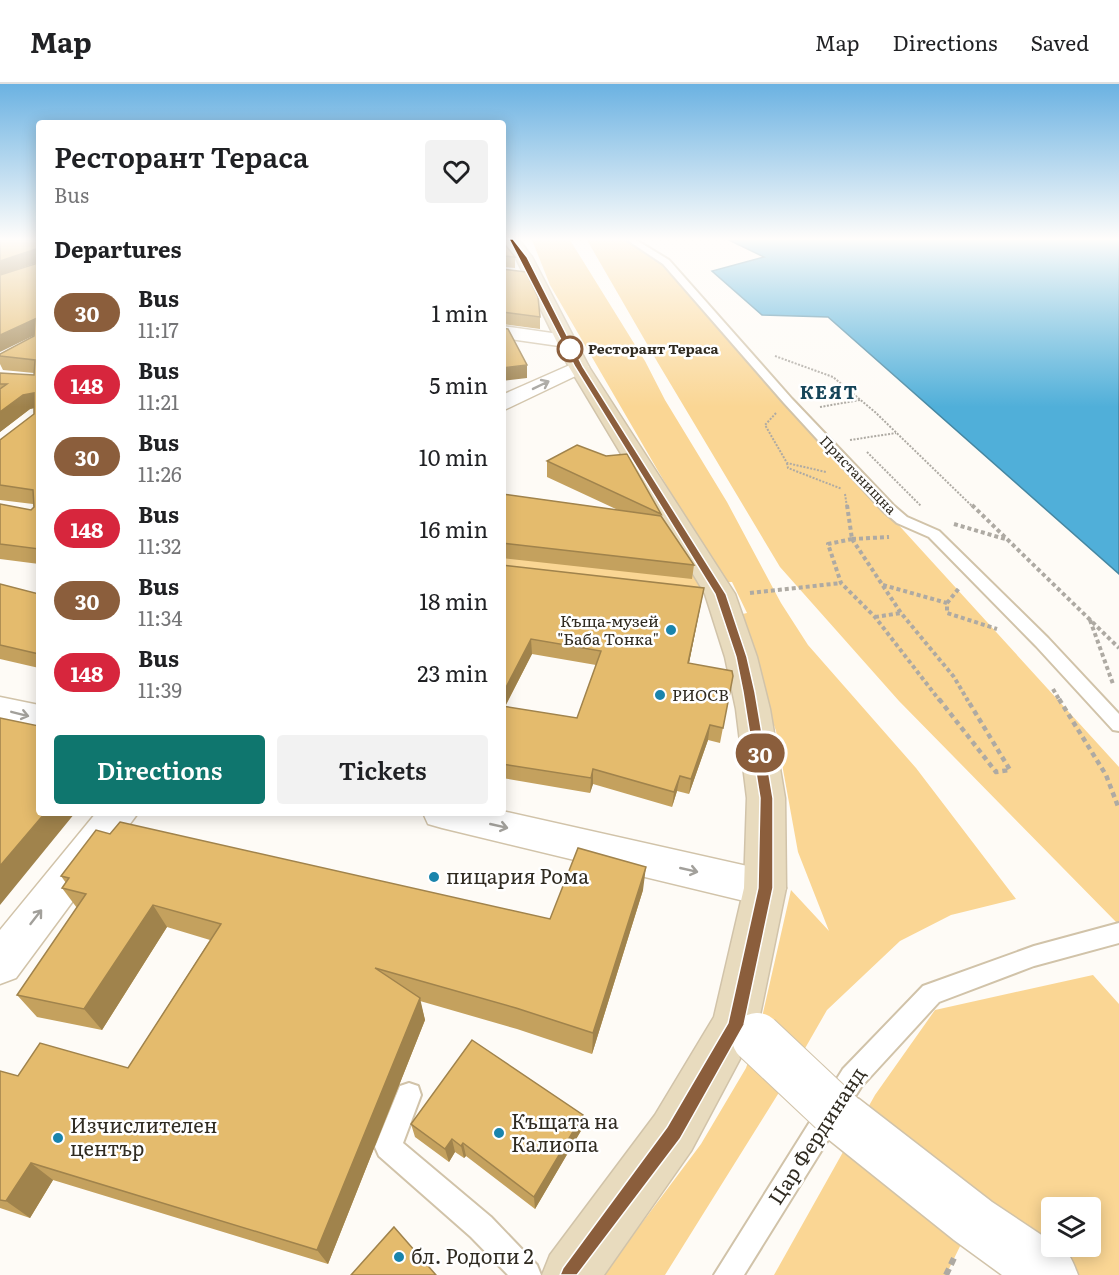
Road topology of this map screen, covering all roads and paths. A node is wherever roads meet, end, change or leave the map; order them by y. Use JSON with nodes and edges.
{"nodes":[{"id":1,"x":536,"y":296,"type":"edge"},
{"id":2,"x":695,"y":296,"type":"edge"},
{"id":3,"x":506,"y":333,"type":"edge"},
{"id":4,"x":737,"y":344,"type":"junction"},
{"id":5,"x":573,"y":354,"type":"junction"},
{"id":6,"x":861,"y":400,"type":"junction"},
{"id":7,"x":506,"y":401,"type":"edge"},
{"id":8,"x":788,"y":401,"type":"junction"},
{"id":9,"x":897,"y":433,"type":"junction"},
{"id":10,"x":835,"y":451,"type":"junction"},
{"id":11,"x":787,"y":463,"type":"junction"},
{"id":12,"x":862,"y":480,"type":"junction"},
{"id":13,"x":952,"y":523,"type":"dead end"},
{"id":14,"x":934,"y":534,"type":"junction"},
{"id":15,"x":852,"y":539,"type":"junction"},
{"id":16,"x":1005,"y":539,"type":"junction"},
{"id":17,"x":841,"y":583,"type":"junction"},
{"id":18,"x":882,"y":585,"type":"junction"},
{"id":19,"x":962,"y":585,"type":"dead end"},
{"id":20,"x":716,"y":592,"type":"junction"},
{"id":21,"x":969,"y":592,"type":"dead end"},
{"id":22,"x":901,"y":613,"type":"junction"},
{"id":23,"x":875,"y":618,"type":"junction"},
{"id":24,"x":1090,"y":620,"type":"junction"},
{"id":25,"x":998,"y":623,"type":"dead end"},
{"id":26,"x":1119,"y":648,"type":"edge"},
{"id":27,"x":1048,"y":682,"type":"dead end"},
{"id":28,"x":1115,"y":692,"type":"dead end"},
{"id":29,"x":0,"y":709,"type":"edge"},
{"id":30,"x":36,"y":717,"type":"edge"},
{"id":31,"x":1119,"y":725,"type":"edge"},
{"id":32,"x":1119,"y":809,"type":"edge"},
{"id":33,"x":117,"y":816,"type":"edge"},
{"id":34,"x":455,"y":816,"type":"edge"},
{"id":35,"x":765,"y":888,"type":"junction"},
{"id":36,"x":1119,"y":933,"type":"edge"},
{"id":37,"x":0,"y":963,"type":"edge"},
{"id":38,"x":746,"y":1032,"type":"junction"},
{"id":39,"x":409,"y":1095,"type":"dead end"},
{"id":40,"x":527,"y":1275,"type":"edge"},
{"id":41,"x":570,"y":1275,"type":"edge"},
{"id":42,"x":728,"y":1275,"type":"edge"},
{"id":43,"x":1050,"y":1275,"type":"edge"}],
"edges":[{"from":1,"to":5,"type":"main road"},
{"from":2,"to":4,"type":"lane","name":"Пристанищна"},
{"from":3,"to":5,"type":"street"},
{"from":4,"to":6,"type":"path"},
{"from":4,"to":8,"type":"lane","name":"Пристанищна"},
{"from":7,"to":5,"type":"street","one_way":true},
{"from":5,"to":20,"type":"main road"},
{"from":6,"to":8,"type":"path"},
{"from":6,"to":9,"type":"path"},
{"from":8,"to":10,"type":"lane","name":"Пристанищна"},
{"from":8,"to":11,"type":"path"},
{"from":9,"to":10,"type":"path"},
{"from":9,"to":16,"type":"path"},
{"from":10,"to":12,"type":"lane","name":"Пристанищна"},
{"from":11,"to":12,"type":"path"},
{"from":11,"to":15,"type":"path"},
{"from":12,"to":14,"type":"lane","name":"Пристанищна"},
{"from":13,"to":16,"type":"path"},
{"from":14,"to":15,"type":"path"},
{"from":14,"to":31,"type":"lane","name":"Пристанищна"},
{"from":15,"to":17,"type":"path"},
{"from":15,"to":18,"type":"path"},
{"from":16,"to":24,"type":"path"},
{"from":17,"to":20,"type":"path"},
{"from":17,"to":23,"type":"path"},
{"from":18,"to":22,"type":"path"},
{"from":18,"to":25,"type":"path"},
{"from":19,"to":21,"type":"path"},
{"from":20,"to":35,"type":"main road"},
{"from":22,"to":23,"type":"path"},
{"from":22,"to":23,"type":"path"},
{"from":24,"to":26,"type":"path"},
{"from":24,"to":28,"type":"path"},
{"from":27,"to":32,"type":"path"},
{"from":29,"to":30,"type":"street","one_way":true},
{"from":37,"to":33,"type":"street","one_way":true},
{"from":34,"to":35,"type":"street","one_way":true},
{"from":35,"to":38,"type":"main road"},
{"from":36,"to":42,"type":"lane","name":"Цар Фердинанд"},
{"from":38,"to":41,"type":"main road"},
{"from":38,"to":43,"type":"street","bridge":true},
{"from":39,"to":40,"type":"lane"}]}
